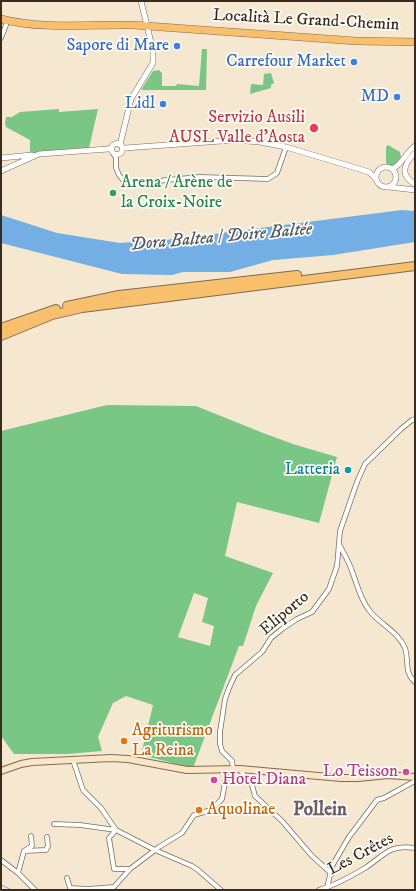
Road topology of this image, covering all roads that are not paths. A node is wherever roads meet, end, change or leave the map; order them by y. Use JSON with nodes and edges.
{"nodes":[{"id":1,"x":142,"y":1,"type":"edge"},
{"id":2,"x":2,"y":26,"type":"edge"},
{"id":3,"x":148,"y":28,"type":"junction"},
{"id":4,"x":1,"y":38,"type":"edge"},
{"id":5,"x":415,"y":42,"type":"edge"},
{"id":6,"x":415,"y":47,"type":"edge"},
{"id":7,"x":415,"y":146,"type":"edge"},
{"id":8,"x":286,"y":147,"type":"junction"},
{"id":9,"x":117,"y":149,"type":"junction"},
{"id":10,"x":415,"y":149,"type":"edge"},
{"id":11,"x":415,"y":153,"type":"edge"},
{"id":12,"x":39,"y":154,"type":"junction"},
{"id":13,"x":1,"y":158,"type":"edge"},
{"id":14,"x":392,"y":169,"type":"junction"},
{"id":15,"x":1,"y":171,"type":"edge"},
{"id":16,"x":377,"y":171,"type":"junction"},
{"id":17,"x":369,"y":172,"type":"junction"},
{"id":18,"x":375,"y":178,"type":"junction"},
{"id":19,"x":396,"y":178,"type":"junction"},
{"id":20,"x":415,"y":184,"type":"edge"},
{"id":21,"x":389,"y":187,"type":"junction"},
{"id":22,"x":415,"y":189,"type":"edge"},
{"id":23,"x":415,"y":261,"type":"edge"},
{"id":24,"x":415,"y":266,"type":"edge"},
{"id":25,"x":1,"y":328,"type":"edge"},
{"id":26,"x":1,"y":336,"type":"edge"},
{"id":27,"x":415,"y":419,"type":"edge"},
{"id":28,"x":340,"y":545,"type":"junction"},
{"id":29,"x":415,"y":682,"type":"edge"},
{"id":30,"x":73,"y":760,"type":"junction"},
{"id":31,"x":233,"y":768,"type":"junction"},
{"id":32,"x":226,"y":769,"type":"junction"},
{"id":33,"x":240,"y":769,"type":"junction"},
{"id":34,"x":1,"y":771,"type":"edge"},
{"id":35,"x":415,"y":777,"type":"edge"},
{"id":36,"x":415,"y":781,"type":"edge"},
{"id":37,"x":54,"y":824,"type":"dead end"},
{"id":38,"x":116,"y":830,"type":"junction"},
{"id":39,"x":31,"y":836,"type":"dead end"},
{"id":40,"x":47,"y":837,"type":"dead end"},
{"id":41,"x":415,"y":848,"type":"edge"},
{"id":42,"x":155,"y":850,"type":"junction"},
{"id":43,"x":24,"y":851,"type":"junction"},
{"id":44,"x":1,"y":860,"type":"edge"},
{"id":45,"x":130,"y":869,"type":"junction"},
{"id":46,"x":18,"y":873,"type":"junction"},
{"id":47,"x":332,"y":874,"type":"junction"},
{"id":48,"x":67,"y":878,"type":"dead end"},
{"id":49,"x":114,"y":887,"type":"junction"},
{"id":50,"x":327,"y":888,"type":"junction"},
{"id":51,"x":35,"y":890,"type":"edge"},
{"id":52,"x":110,"y":890,"type":"edge"},
{"id":53,"x":221,"y":890,"type":"edge"},
{"id":54,"x":319,"y":890,"type":"edge"}],
"edges":[{"from":1,"to":3,"type":"street"},
{"from":2,"to":3,"type":"main road"},
{"from":2,"to":3,"type":"main road"},
{"from":2,"to":4,"type":"street"},
{"from":3,"to":5,"type":"main road","name":"Località Le Grand-Chemin"},
{"from":3,"to":6,"type":"main road","name":"Località Le Grand-Chemin"},
{"from":3,"to":9,"type":"street"},
{"from":7,"to":14,"type":"street"},
{"from":8,"to":9,"type":"street"},
{"from":8,"to":9,"type":"street"},
{"from":8,"to":17,"type":"street"},
{"from":9,"to":12,"type":"street"},
{"from":10,"to":19,"type":"street"},
{"from":11,"to":20,"type":"street"},
{"from":12,"to":13,"type":"street"},
{"from":12,"to":15,"type":"street"},
{"from":14,"to":16,"type":"street"},
{"from":14,"to":19,"type":"street"},
{"from":16,"to":17,"type":"street"},
{"from":16,"to":18,"type":"street"},
{"from":17,"to":18,"type":"street"},
{"from":18,"to":21,"type":"street"},
{"from":19,"to":21,"type":"street"},
{"from":19,"to":22,"type":"street"},
{"from":21,"to":22,"type":"street"},
{"from":23,"to":25,"type":"highway"},
{"from":24,"to":26,"type":"highway"},
{"from":27,"to":28,"type":"street","name":"Eliporto"},
{"from":28,"to":29,"type":"street"},
{"from":28,"to":31,"type":"street","name":"Eliporto"},
{"from":30,"to":32,"type":"main road"},
{"from":30,"to":34,"type":"main road"},
{"from":30,"to":38,"type":"street"},
{"from":31,"to":32,"type":"main road"},
{"from":31,"to":33,"type":"main road"},
{"from":32,"to":42,"type":"street"},
{"from":33,"to":35,"type":"main road"},
{"from":33,"to":47,"type":"street"},
{"from":36,"to":47,"type":"street"},
{"from":37,"to":38,"type":"street"},
{"from":38,"to":42,"type":"street"},
{"from":38,"to":45,"type":"street"},
{"from":39,"to":43,"type":"street"},
{"from":40,"to":43,"type":"street"},
{"from":41,"to":50,"type":"street","name":"Les Crêtes"},
{"from":42,"to":45,"type":"street"},
{"from":42,"to":53,"type":"street"},
{"from":43,"to":46,"type":"street"},
{"from":44,"to":46,"type":"street"},
{"from":45,"to":49,"type":"street"},
{"from":46,"to":51,"type":"street"},
{"from":47,"to":50,"type":"street"},
{"from":48,"to":49,"type":"street"},
{"from":49,"to":52,"type":"street"},
{"from":50,"to":54,"type":"street","name":"Les Crêtes"}]}
